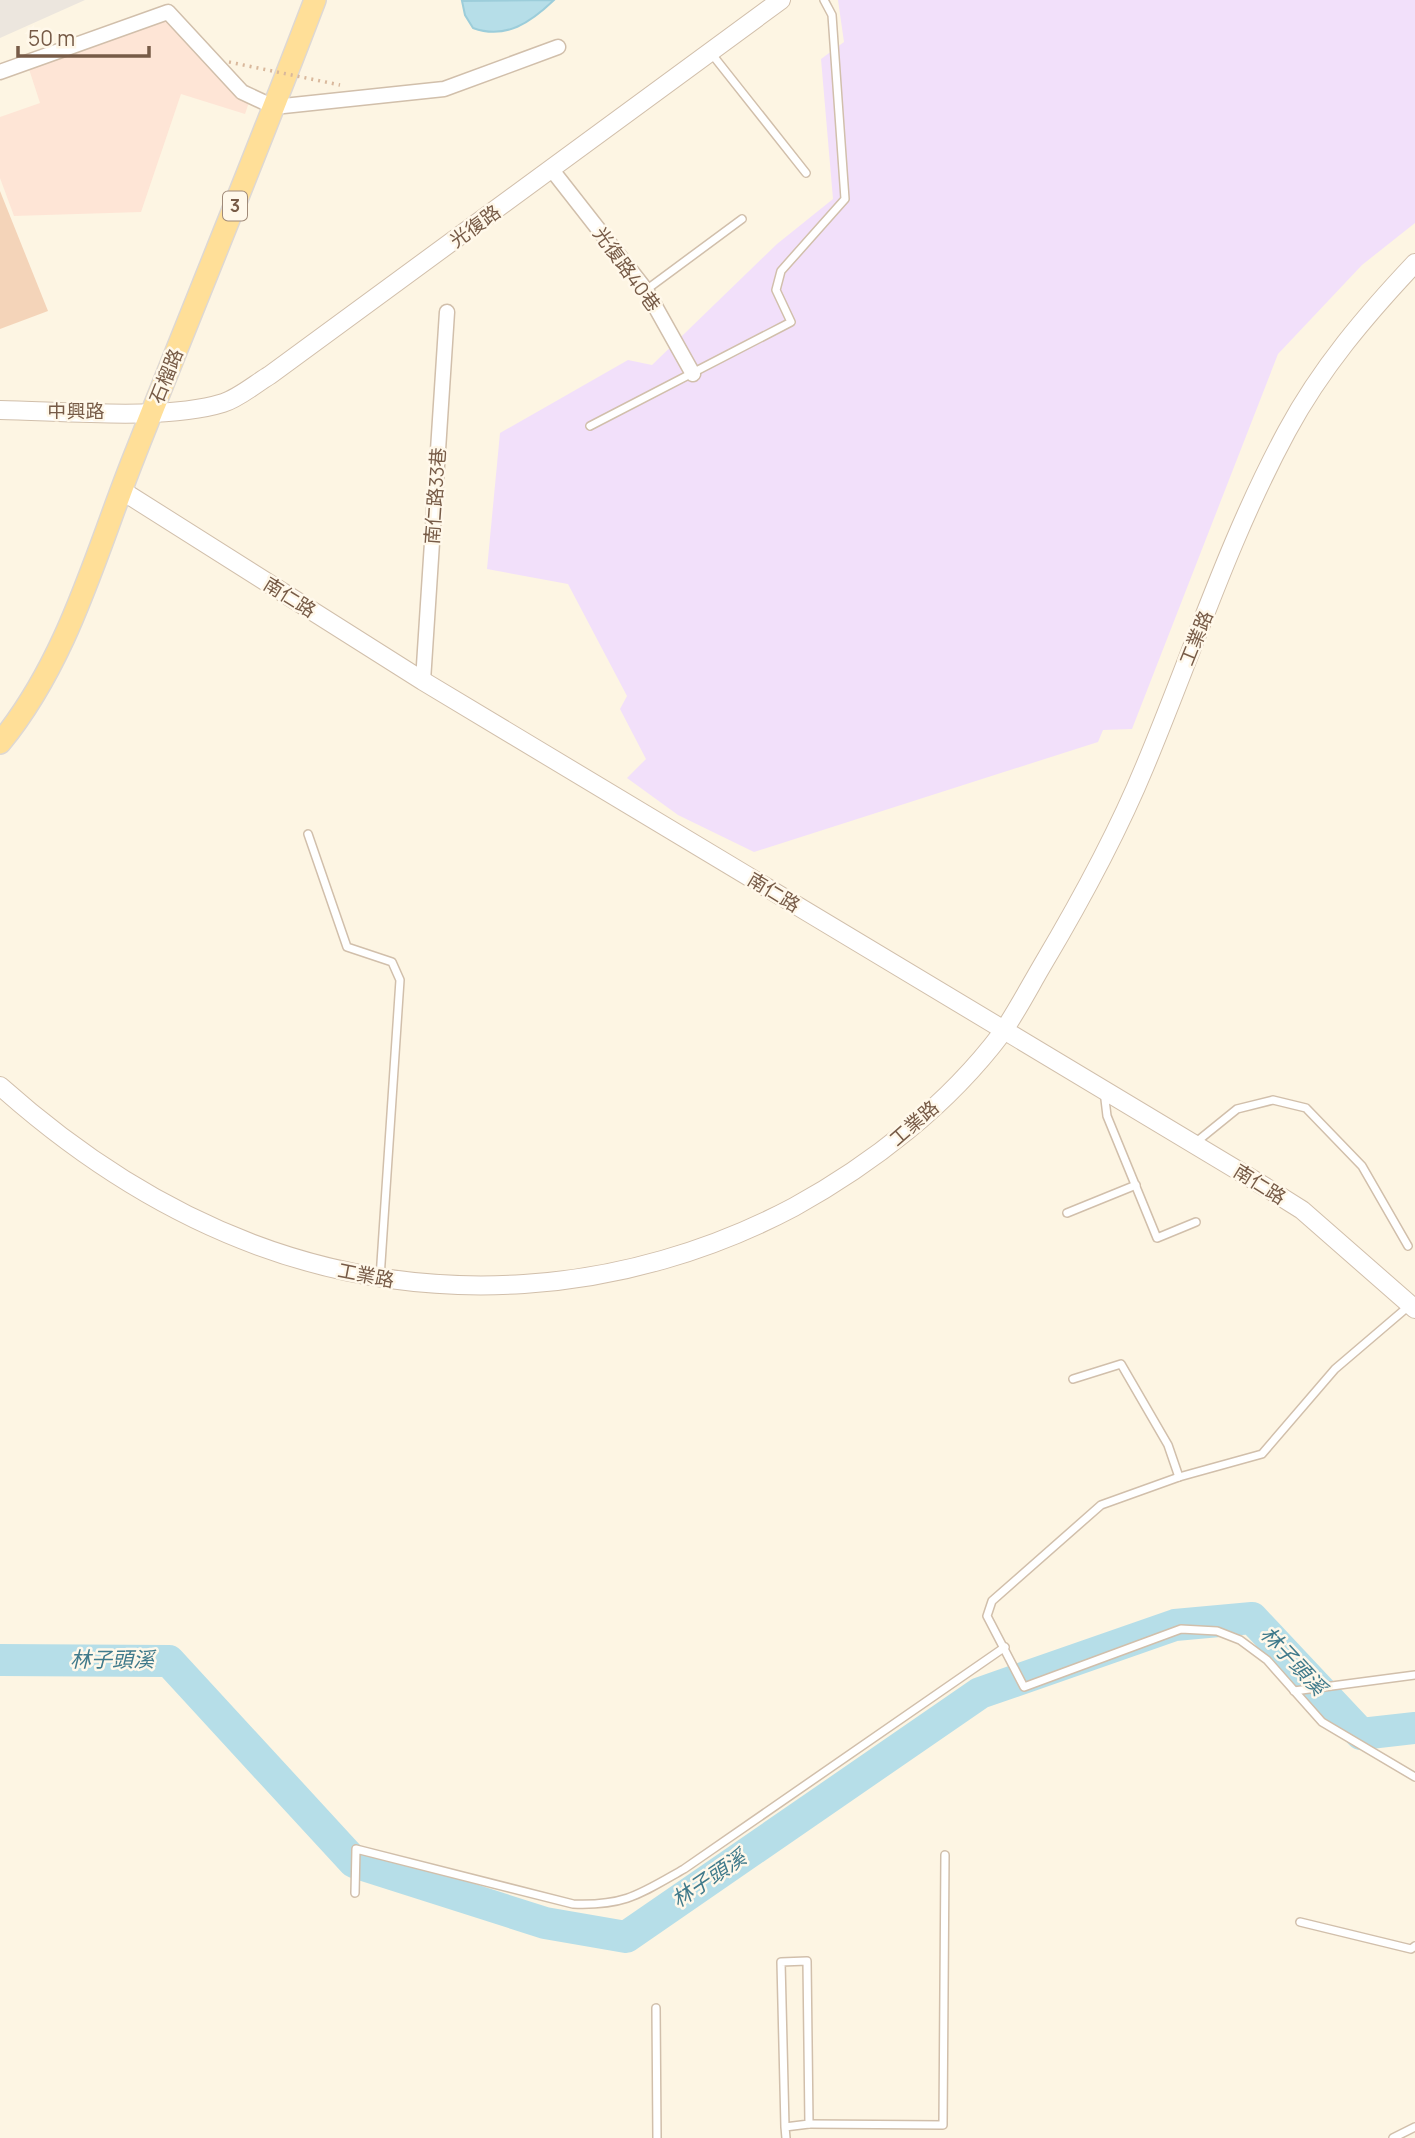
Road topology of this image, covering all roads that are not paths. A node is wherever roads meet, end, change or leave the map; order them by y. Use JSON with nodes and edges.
{"nodes":[{"id":1,"x":315,"y":0,"type":"edge"},
{"id":2,"x":781,"y":0,"type":"edge"},
{"id":3,"x":824,"y":0,"type":"edge"},
{"id":4,"x":558,"y":47,"type":"dead end"},
{"id":5,"x":711,"y":53,"type":"junction"},
{"id":6,"x":0,"y":72,"type":"edge"},
{"id":7,"x":274,"y":107,"type":"junction"},
{"id":8,"x":552,"y":170,"type":"junction"},
{"id":9,"x":806,"y":173,"type":"dead end"},
{"id":10,"x":742,"y":219,"type":"dead end"},
{"id":11,"x":1415,"y":263,"type":"edge"},
{"id":12,"x":646,"y":290,"type":"junction"},
{"id":13,"x":447,"y":312,"type":"dead end"},
{"id":14,"x":693,"y":374,"type":"junction"},
{"id":15,"x":0,"y":410,"type":"edge"},
{"id":16,"x":152,"y":411,"type":"junction"},
{"id":17,"x":590,"y":426,"type":"dead end"},
{"id":18,"x":121,"y":490,"type":"junction"},
{"id":19,"x":423,"y":681,"type":"junction"},
{"id":20,"x":0,"y":743,"type":"edge"},
{"id":21,"x":308,"y":834,"type":"dead end"},
{"id":22,"x":1003,"y":1031,"type":"junction"},
{"id":23,"x":0,"y":1086,"type":"edge"},
{"id":24,"x":1104,"y":1087,"type":"junction"},
{"id":25,"x":1195,"y":1143,"type":"junction"},
{"id":26,"x":1136,"y":1185,"type":"junction"},
{"id":27,"x":1067,"y":1213,"type":"dead end"},
{"id":28,"x":1196,"y":1222,"type":"dead end"},
{"id":29,"x":1408,"y":1246,"type":"dead end"},
{"id":30,"x":380,"y":1279,"type":"junction"},
{"id":31,"x":1413,"y":1305,"type":"edge"},
{"id":32,"x":1073,"y":1379,"type":"dead end"},
{"id":33,"x":1179,"y":1477,"type":"junction"},
{"id":34,"x":1005,"y":1647,"type":"junction"},
{"id":35,"x":1415,"y":1675,"type":"edge"},
{"id":36,"x":1294,"y":1691,"type":"junction"},
{"id":37,"x":1415,"y":1776,"type":"edge"},
{"id":38,"x":945,"y":1855,"type":"dead end"},
{"id":39,"x":355,"y":1893,"type":"dead end"},
{"id":40,"x":1300,"y":1922,"type":"dead end"},
{"id":41,"x":1415,"y":1946,"type":"edge"},
{"id":42,"x":656,"y":2008,"type":"dead end"},
{"id":43,"x":809,"y":2124,"type":"junction"},
{"id":44,"x":786,"y":2127,"type":"junction"},
{"id":45,"x":1415,"y":2127,"type":"edge"},
{"id":46,"x":657,"y":2138,"type":"edge"},
{"id":47,"x":786,"y":2138,"type":"edge"},
{"id":48,"x":1393,"y":2138,"type":"edge"}],
"edges":[{"from":1,"to":7,"type":"main road","name":"石榴路","number":"3"},
{"from":2,"to":5,"type":"street","name":"光復路"},
{"from":3,"to":14,"type":"lane"},
{"from":4,"to":7,"type":"street"},
{"from":5,"to":8,"type":"street","name":"光復路"},
{"from":5,"to":9,"type":"lane"},
{"from":6,"to":7,"type":"street"},
{"from":7,"to":16,"type":"main road","name":"石榴路","number":"3"},
{"from":8,"to":12,"type":"street","name":"光復路40巷"},
{"from":8,"to":16,"type":"street","name":"光復路"},
{"from":10,"to":12,"type":"lane"},
{"from":11,"to":22,"type":"street","name":"工業路"},
{"from":12,"to":14,"type":"street","name":"光復路40巷"},
{"from":13,"to":19,"type":"street","name":"南仁路33巷"},
{"from":14,"to":17,"type":"lane"},
{"from":15,"to":16,"type":"street","name":"中興路"},
{"from":16,"to":18,"type":"main road","name":"石榴路","number":"3"},
{"from":18,"to":19,"type":"street","name":"南仁路"},
{"from":18,"to":20,"type":"main road","name":"石榴路","number":"3"},
{"from":19,"to":22,"type":"street","name":"南仁路"},
{"from":21,"to":30,"type":"lane"},
{"from":22,"to":24,"type":"street","name":"南仁路"},
{"from":22,"to":30,"type":"street","name":"工業路"},
{"from":23,"to":30,"type":"street","name":"工業路"},
{"from":24,"to":25,"type":"street","name":"南仁路"},
{"from":24,"to":26,"type":"lane"},
{"from":25,"to":29,"type":"lane"},
{"from":25,"to":31,"type":"street","name":"南仁路"},
{"from":26,"to":27,"type":"lane"},
{"from":26,"to":28,"type":"lane"},
{"from":31,"to":33,"type":"lane"},
{"from":32,"to":33,"type":"lane"},
{"from":33,"to":34,"type":"lane"},
{"from":34,"to":36,"type":"lane"},
{"from":34,"to":39,"type":"lane"},
{"from":35,"to":36,"type":"lane"},
{"from":36,"to":37,"type":"lane"},
{"from":38,"to":43,"type":"lane"},
{"from":40,"to":41,"type":"lane"},
{"from":42,"to":46,"type":"lane"},
{"from":43,"to":44,"type":"lane"},
{"from":43,"to":44,"type":"lane"},
{"from":44,"to":47,"type":"lane"},
{"from":45,"to":48,"type":"lane"}]}
